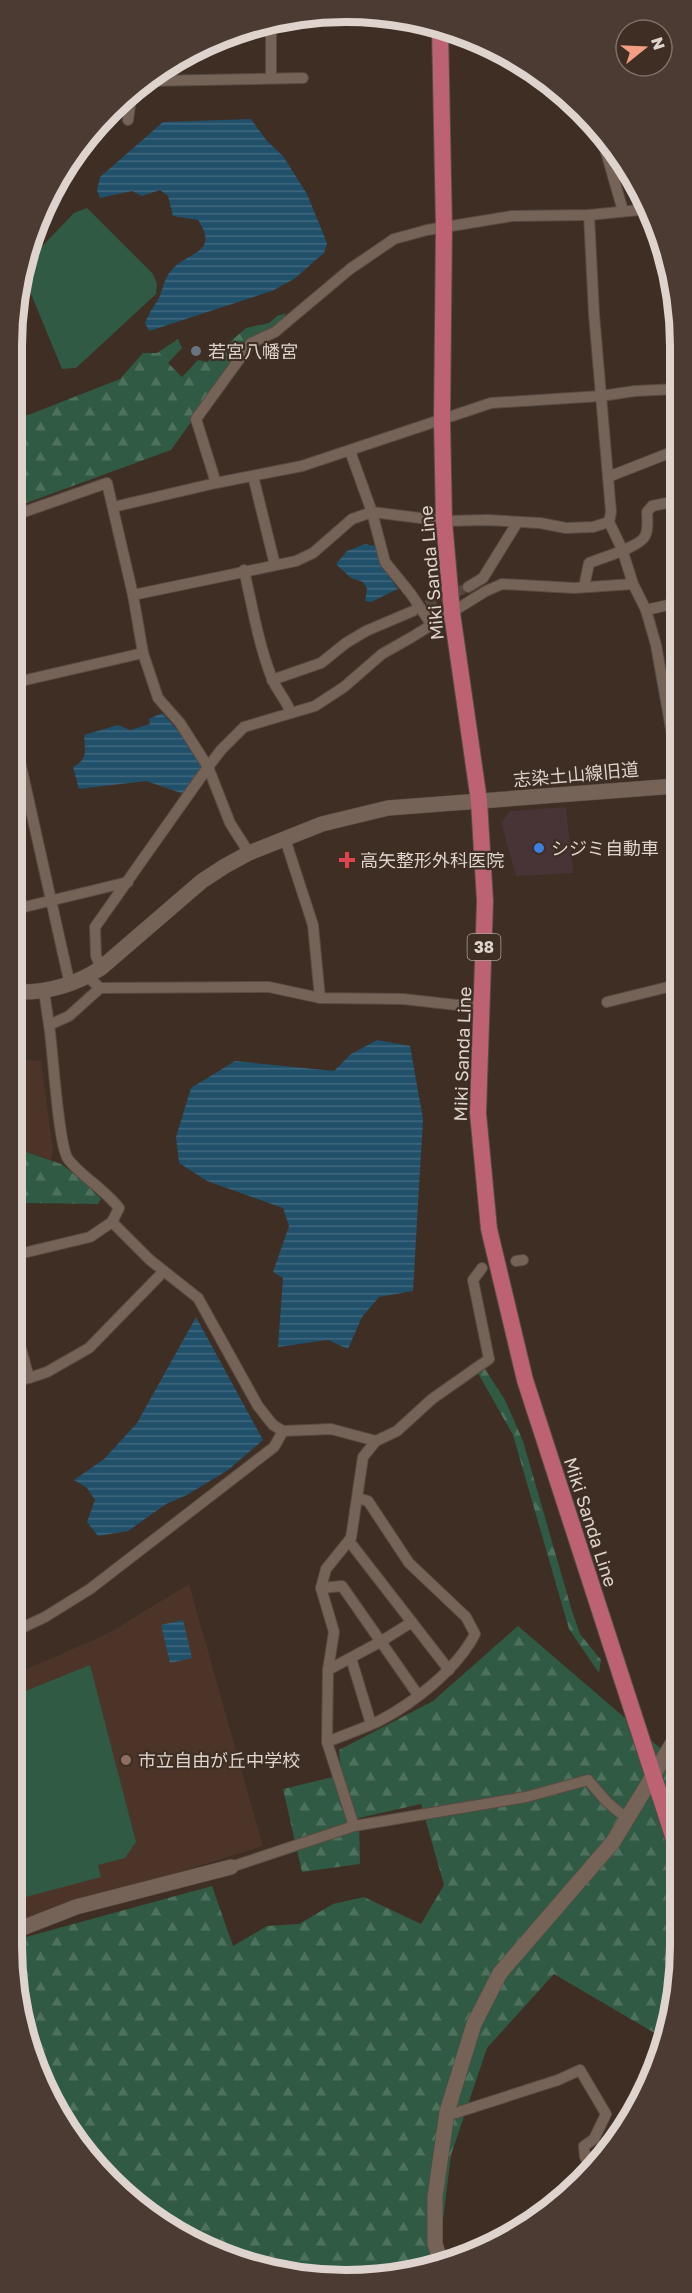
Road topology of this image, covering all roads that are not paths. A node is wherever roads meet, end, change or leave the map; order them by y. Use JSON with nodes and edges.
{"nodes":[{"id":1,"x":271,"y":32,"type":"edge"},
{"id":2,"x":440,"y":37,"type":"edge"},
{"id":3,"x":271,"y":78,"type":"junction"},
{"id":4,"x":303,"y":78,"type":"dead end"},
{"id":5,"x":161,"y":81,"type":"edge"},
{"id":6,"x":130,"y":106,"type":"edge"},
{"id":7,"x":128,"y":120,"type":"dead end"},
{"id":8,"x":607,"y":155,"type":"edge"},
{"id":9,"x":639,"y":210,"type":"edge"},
{"id":10,"x":623,"y":211,"type":"junction"},
{"id":11,"x":589,"y":215,"type":"junction"},
{"id":12,"x":444,"y":227,"type":"junction"},
{"id":13,"x":670,"y":389,"type":"edge"},
{"id":14,"x":601,"y":396,"type":"junction"},
{"id":15,"x":442,"y":420,"type":"junction"},
{"id":16,"x":350,"y":451,"type":"junction"},
{"id":17,"x":670,"y":453,"type":"edge"},
{"id":18,"x":252,"y":476,"type":"junction"},
{"id":19,"x":608,"y":477,"type":"junction"},
{"id":20,"x":216,"y":483,"type":"junction"},
{"id":21,"x":670,"y":502,"type":"edge"},
{"id":22,"x":112,"y":507,"type":"junction"},
{"id":23,"x":372,"y":512,"type":"junction"},
{"id":24,"x":22,"y":513,"type":"edge"},
{"id":25,"x":444,"y":521,"type":"junction"},
{"id":26,"x":609,"y":522,"type":"junction"},
{"id":27,"x":517,"y":523,"type":"junction"},
{"id":28,"x":622,"y":549,"type":"junction"},
{"id":29,"x":275,"y":565,"type":"junction"},
{"id":30,"x":244,"y":570,"type":"junction"},
{"id":31,"x":633,"y":584,"type":"junction"},
{"id":32,"x":468,"y":587,"type":"tunnel mouth"},
{"id":33,"x":584,"y":587,"type":"junction"},
{"id":34,"x":133,"y":594,"type":"junction"},
{"id":35,"x":670,"y":604,"type":"edge"},
{"id":36,"x":645,"y":610,"type":"junction"},
{"id":37,"x":413,"y":611,"type":"tunnel mouth"},
{"id":38,"x":452,"y":613,"type":"junction"},
{"id":39,"x":431,"y":624,"type":"junction"},
{"id":40,"x":143,"y":653,"type":"junction"},
{"id":41,"x":272,"y":680,"type":"junction"},
{"id":42,"x":22,"y":681,"type":"edge"},
{"id":43,"x":291,"y":713,"type":"junction"},
{"id":44,"x":670,"y":723,"type":"edge"},
{"id":45,"x":208,"y":767,"type":"junction"},
{"id":46,"x":22,"y":770,"type":"edge"},
{"id":47,"x":670,"y":786,"type":"edge"},
{"id":48,"x":479,"y":801,"type":"junction"},
{"id":49,"x":285,"y":839,"type":"junction"},
{"id":50,"x":249,"y":853,"type":"junction"},
{"id":51,"x":128,"y":882,"type":"junction"},
{"id":52,"x":51,"y":899,"type":"junction"},
{"id":53,"x":22,"y":907,"type":"edge"},
{"id":54,"x":102,"y":968,"type":"junction"},
{"id":55,"x":88,"y":977,"type":"junction"},
{"id":56,"x":70,"y":985,"type":"junction"},
{"id":57,"x":670,"y":986,"type":"edge"},
{"id":58,"x":100,"y":988,"type":"junction"},
{"id":59,"x":44,"y":991,"type":"junction"},
{"id":60,"x":22,"y":992,"type":"edge"},
{"id":61,"x":320,"y":998,"type":"junction"},
{"id":62,"x":607,"y":1002,"type":"dead end"},
{"id":63,"x":483,"y":1004,"type":"junction"},
{"id":64,"x":49,"y":1025,"type":"junction"},
{"id":65,"x":112,"y":1222,"type":"junction"},
{"id":66,"x":22,"y":1253,"type":"edge"},
{"id":67,"x":482,"y":1268,"type":"dead end"},
{"id":68,"x":164,"y":1271,"type":"junction"},
{"id":69,"x":22,"y":1352,"type":"edge"},
{"id":70,"x":29,"y":1378,"type":"junction"},
{"id":71,"x":22,"y":1380,"type":"edge"},
{"id":72,"x":283,"y":1431,"type":"junction"},
{"id":73,"x":376,"y":1441,"type":"junction"},
{"id":74,"x":358,"y":1498,"type":"junction"},
{"id":75,"x":349,"y":1540,"type":"junction"},
{"id":76,"x":321,"y":1588,"type":"junction"},
{"id":77,"x":412,"y":1622,"type":"junction"},
{"id":78,"x":22,"y":1628,"type":"edge"},
{"id":79,"x":380,"y":1642,"type":"junction"},
{"id":80,"x":351,"y":1658,"type":"junction"},
{"id":81,"x":328,"y":1670,"type":"junction"},
{"id":82,"x":449,"y":1670,"type":"junction"},
{"id":83,"x":418,"y":1695,"type":"junction"},
{"id":84,"x":371,"y":1724,"type":"junction"},
{"id":85,"x":327,"y":1742,"type":"junction"},
{"id":86,"x":670,"y":1747,"type":"edge"},
{"id":87,"x":653,"y":1774,"type":"junction"},
{"id":88,"x":626,"y":1818,"type":"junction"},
{"id":89,"x":354,"y":1826,"type":"junction"},
{"id":90,"x":670,"y":1827,"type":"edge"},
{"id":91,"x":231,"y":1867,"type":"joint"},
{"id":92,"x":22,"y":1928,"type":"edge"},
{"id":93,"x":446,"y":2116,"type":"junction"},
{"id":94,"x":588,"y":2161,"type":"edge"},
{"id":95,"x":439,"y":2256,"type":"edge"}],
"edges":[{"from":1,"to":3,"type":"street"},
{"from":2,"to":12,"type":"main road","name":"Miki Sanda Line","number":"38"},
{"from":3,"to":4,"type":"street"},
{"from":3,"to":5,"type":"street"},
{"from":6,"to":7,"type":"street"},
{"from":8,"to":10,"type":"street"},
{"from":9,"to":10,"type":"street"},
{"from":10,"to":11,"type":"street"},
{"from":11,"to":12,"type":"street"},
{"from":11,"to":14,"type":"street"},
{"from":12,"to":15,"type":"main road","name":"Miki Sanda Line","number":"38"},
{"from":12,"to":20,"type":"street"},
{"from":13,"to":14,"type":"street"},
{"from":14,"to":15,"type":"street"},
{"from":14,"to":19,"type":"street"},
{"from":15,"to":16,"type":"street"},
{"from":15,"to":25,"type":"main road","name":"Miki Sanda Line","number":"38"},
{"from":16,"to":18,"type":"street"},
{"from":16,"to":23,"type":"street"},
{"from":17,"to":19,"type":"street"},
{"from":18,"to":20,"type":"street"},
{"from":18,"to":29,"type":"street"},
{"from":19,"to":26,"type":"street"},
{"from":20,"to":22,"type":"street"},
{"from":21,"to":28,"type":"street"},
{"from":22,"to":24,"type":"street"},
{"from":22,"to":34,"type":"street"},
{"from":23,"to":25,"type":"street"},
{"from":23,"to":29,"type":"street"},
{"from":23,"to":39,"type":"street"},
{"from":25,"to":27,"type":"street"},
{"from":25,"to":38,"type":"main road","name":"Miki Sanda Line","number":"38"},
{"from":26,"to":27,"type":"street"},
{"from":26,"to":28,"type":"street"},
{"from":27,"to":32,"type":"street"},
{"from":28,"to":31,"type":"street"},
{"from":28,"to":33,"type":"street"},
{"from":29,"to":30,"type":"street"},
{"from":30,"to":34,"type":"street"},
{"from":30,"to":41,"type":"street"},
{"from":31,"to":33,"type":"street"},
{"from":31,"to":36,"type":"street"},
{"from":33,"to":38,"type":"street"},
{"from":34,"to":40,"type":"street"},
{"from":35,"to":36,"type":"street"},
{"from":36,"to":44,"type":"street"},
{"from":37,"to":41,"type":"street"},
{"from":38,"to":39,"type":"street"},
{"from":38,"to":48,"type":"main road","name":"Miki Sanda Line","number":"38"},
{"from":39,"to":43,"type":"street"},
{"from":40,"to":42,"type":"street"},
{"from":40,"to":45,"type":"street"},
{"from":41,"to":43,"type":"street"},
{"from":43,"to":45,"type":"street"},
{"from":45,"to":50,"type":"street"},
{"from":45,"to":51,"type":"street"},
{"from":46,"to":52,"type":"street"},
{"from":47,"to":48,"type":"street","name":"志染土山線旧道"},
{"from":48,"to":49,"type":"street","name":"志染土山線旧道"},
{"from":48,"to":63,"type":"main road","name":"Miki Sanda Line","number":"38"},
{"from":49,"to":50,"type":"street","name":"志染土山線旧道"},
{"from":49,"to":61,"type":"street"},
{"from":50,"to":54,"type":"street","name":"志染土山線旧道"},
{"from":51,"to":52,"type":"street"},
{"from":51,"to":54,"type":"street"},
{"from":52,"to":53,"type":"street"},
{"from":52,"to":56,"type":"street"},
{"from":54,"to":55,"type":"street","name":"志染土山線旧道"},
{"from":55,"to":56,"type":"street","name":"志染土山線旧道"},
{"from":55,"to":58,"type":"street"},
{"from":56,"to":59,"type":"street","name":"志染土山線旧道"},
{"from":57,"to":62,"type":"street"},
{"from":58,"to":61,"type":"street"},
{"from":58,"to":64,"type":"street"},
{"from":59,"to":60,"type":"street","name":"志染土山線旧道"},
{"from":59,"to":64,"type":"street"},
{"from":61,"to":63,"type":"street"},
{"from":63,"to":87,"type":"main road","name":"Miki Sanda Line","number":"38"},
{"from":64,"to":65,"type":"street"},
{"from":65,"to":66,"type":"street"},
{"from":65,"to":68,"type":"street"},
{"from":67,"to":73,"type":"street"},
{"from":68,"to":70,"type":"street"},
{"from":68,"to":72,"type":"street"},
{"from":69,"to":70,"type":"street"},
{"from":70,"to":71,"type":"street"},
{"from":72,"to":73,"type":"street"},
{"from":72,"to":78,"type":"street"},
{"from":73,"to":74,"type":"street"},
{"from":74,"to":75,"type":"street"},
{"from":74,"to":82,"type":"street"},
{"from":75,"to":76,"type":"street"},
{"from":75,"to":77,"type":"street"},
{"from":76,"to":79,"type":"street"},
{"from":76,"to":81,"type":"street"},
{"from":77,"to":79,"type":"street"},
{"from":77,"to":82,"type":"street"},
{"from":79,"to":80,"type":"street"},
{"from":79,"to":83,"type":"street"},
{"from":80,"to":81,"type":"street"},
{"from":80,"to":84,"type":"street"},
{"from":81,"to":85,"type":"street"},
{"from":82,"to":83,"type":"street"},
{"from":83,"to":84,"type":"street"},
{"from":84,"to":85,"type":"street"},
{"from":85,"to":89,"type":"street"},
{"from":86,"to":87,"type":"street"},
{"from":87,"to":88,"type":"street"},
{"from":87,"to":90,"type":"main road","name":"Miki Sanda Line","number":"38"},
{"from":88,"to":89,"type":"street"},
{"from":88,"to":93,"type":"street"},
{"from":89,"to":91,"type":"street"},
{"from":91,"to":92,"type":"street"},
{"from":93,"to":94,"type":"street"},
{"from":93,"to":95,"type":"street"}]}
